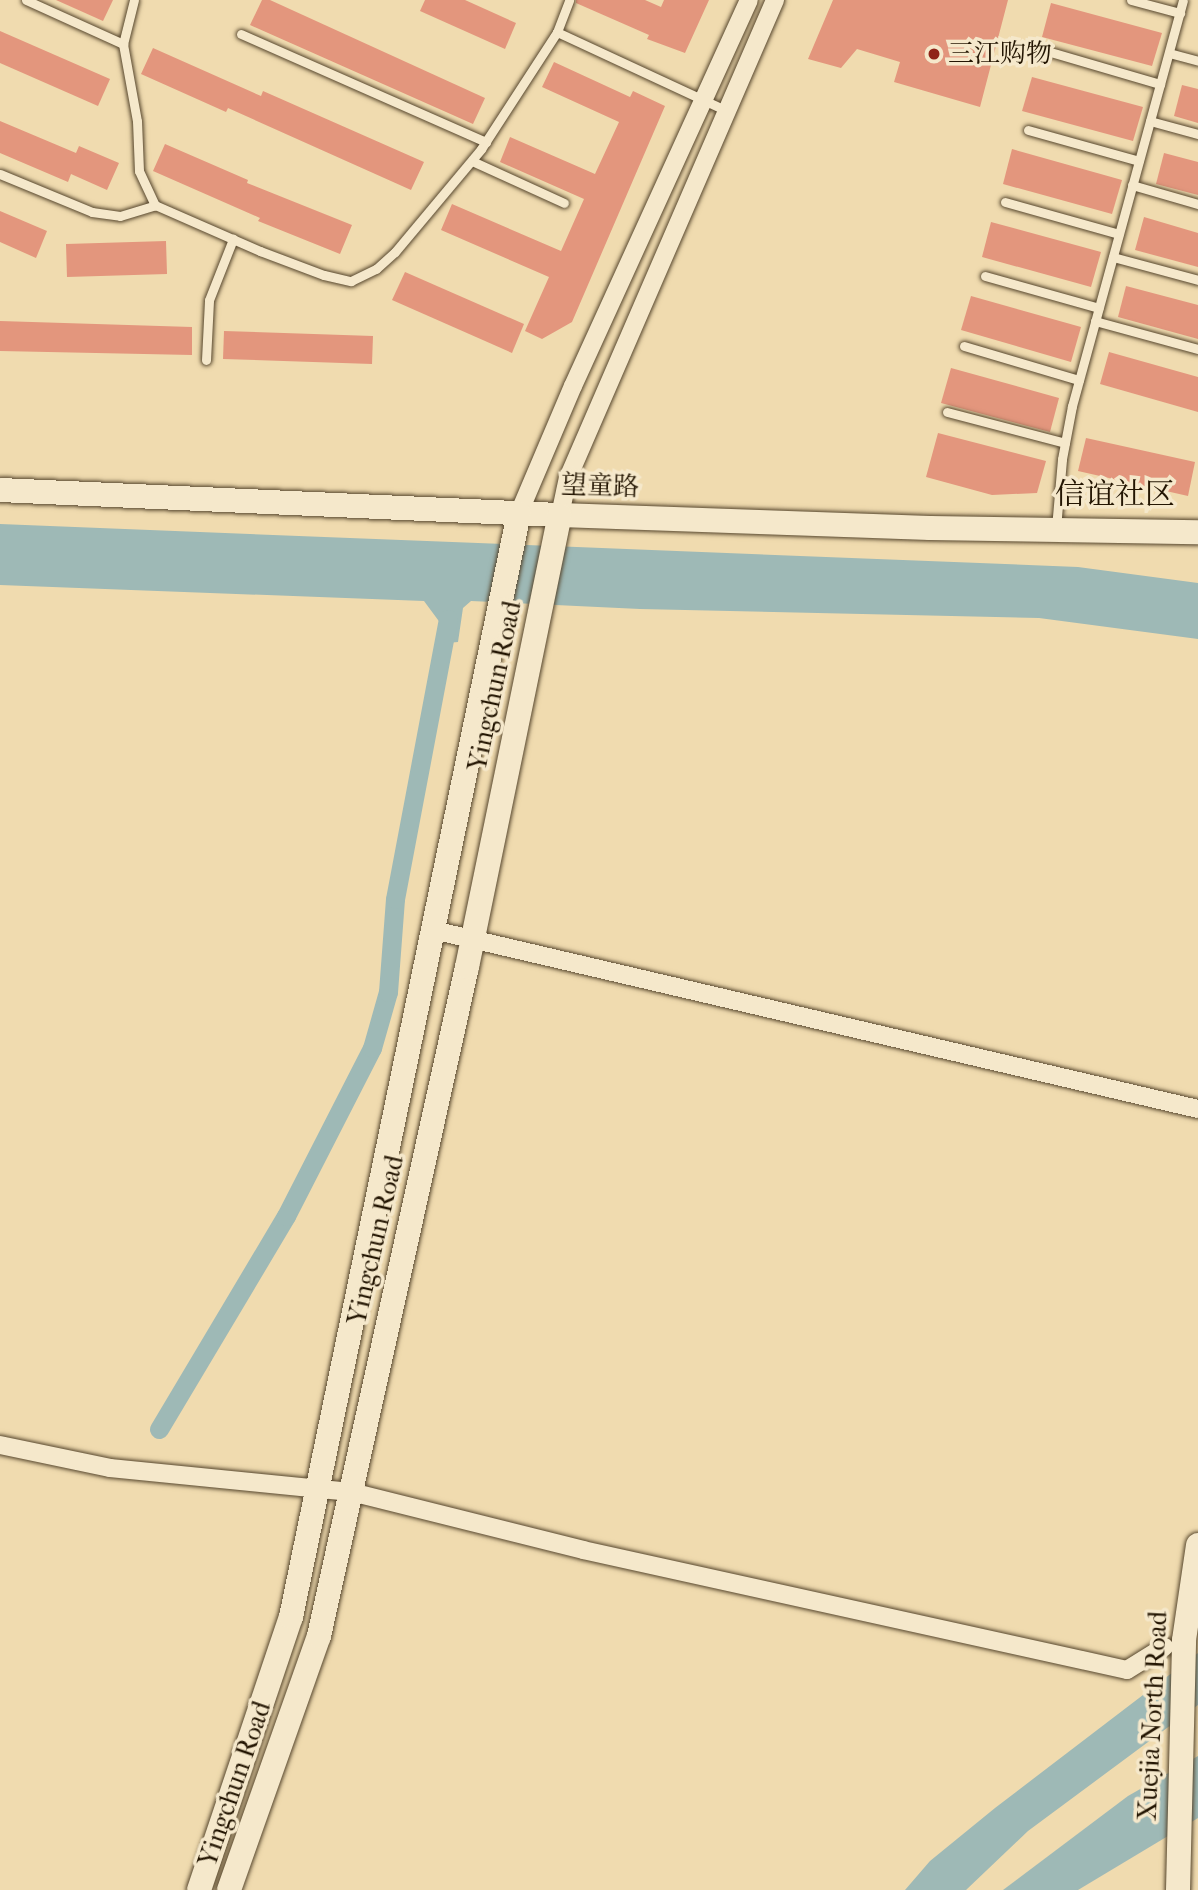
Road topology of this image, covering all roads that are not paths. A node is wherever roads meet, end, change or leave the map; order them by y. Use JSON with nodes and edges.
{"nodes":[{"id":1,"x":26,"y":0,"type":"edge"},
{"id":2,"x":134,"y":0,"type":"edge"},
{"id":3,"x":569,"y":0,"type":"edge"},
{"id":4,"x":749,"y":0,"type":"edge"},
{"id":5,"x":775,"y":0,"type":"edge"},
{"id":6,"x":1131,"y":0,"type":"edge"},
{"id":7,"x":1183,"y":1,"type":"edge"},
{"id":8,"x":1180,"y":13,"type":"junction"},
{"id":9,"x":557,"y":32,"type":"junction"},
{"id":10,"x":241,"y":34,"type":"dead end"},
{"id":11,"x":123,"y":44,"type":"junction"},
{"id":12,"x":1046,"y":51,"type":"dead end"},
{"id":13,"x":1169,"y":53,"type":"junction"},
{"id":14,"x":1198,"y":61,"type":"edge"},
{"id":15,"x":1160,"y":84,"type":"junction"},
{"id":16,"x":704,"y":99,"type":"junction"},
{"id":17,"x":725,"y":110,"type":"junction"},
{"id":18,"x":1150,"y":121,"type":"junction"},
{"id":19,"x":1028,"y":131,"type":"dead end"},
{"id":20,"x":1198,"y":134,"type":"edge"},
{"id":21,"x":486,"y":142,"type":"junction"},
{"id":22,"x":472,"y":161,"type":"junction"},
{"id":23,"x":1139,"y":161,"type":"junction"},
{"id":24,"x":0,"y":174,"type":"edge"},
{"id":25,"x":1132,"y":186,"type":"junction"},
{"id":26,"x":1004,"y":202,"type":"dead end"},
{"id":27,"x":564,"y":203,"type":"dead end"},
{"id":28,"x":1198,"y":204,"type":"edge"},
{"id":29,"x":155,"y":205,"type":"junction"},
{"id":30,"x":1119,"y":234,"type":"junction"},
{"id":31,"x":233,"y":239,"type":"junction"},
{"id":32,"x":1113,"y":257,"type":"junction"},
{"id":33,"x":985,"y":276,"type":"dead end"},
{"id":34,"x":1198,"y":280,"type":"edge"},
{"id":35,"x":1098,"y":308,"type":"junction"},
{"id":36,"x":1095,"y":321,"type":"junction"},
{"id":37,"x":964,"y":346,"type":"dead end"},
{"id":38,"x":1198,"y":349,"type":"edge"},
{"id":39,"x":206,"y":360,"type":"dead end"},
{"id":40,"x":1079,"y":380,"type":"junction"},
{"id":41,"x":947,"y":412,"type":"dead end"},
{"id":42,"x":1065,"y":443,"type":"junction"},
{"id":43,"x":0,"y":489,"type":"edge"},
{"id":44,"x":519,"y":513,"type":"junction"},
{"id":45,"x":560,"y":515,"type":"junction"},
{"id":46,"x":1056,"y":530,"type":"junction"},
{"id":47,"x":1198,"y":533,"type":"edge"},
{"id":48,"x":433,"y":930,"type":"junction"},
{"id":49,"x":472,"y":941,"type":"junction"},
{"id":50,"x":1198,"y":1109,"type":"edge"},
{"id":51,"x":0,"y":1445,"type":"edge"},
{"id":52,"x":317,"y":1491,"type":"junction"},
{"id":53,"x":351,"y":1492,"type":"junction"},
{"id":54,"x":1198,"y":1545,"type":"edge"},
{"id":55,"x":1174,"y":1644,"type":"junction"},
{"id":56,"x":199,"y":1890,"type":"edge"},
{"id":57,"x":229,"y":1890,"type":"edge"},
{"id":58,"x":1178,"y":1890,"type":"edge"}],
"edges":[{"from":1,"to":11,"type":"lane"},
{"from":2,"to":11,"type":"lane"},
{"from":3,"to":9,"type":"lane"},
{"from":4,"to":16,"type":"street"},
{"from":5,"to":17,"type":"street"},
{"from":6,"to":8,"type":"lane"},
{"from":7,"to":8,"type":"lane"},
{"from":8,"to":13,"type":"lane"},
{"from":9,"to":16,"type":"lane"},
{"from":9,"to":21,"type":"lane"},
{"from":10,"to":21,"type":"lane"},
{"from":11,"to":29,"type":"lane"},
{"from":12,"to":15,"type":"lane"},
{"from":13,"to":14,"type":"lane"},
{"from":13,"to":15,"type":"lane"},
{"from":15,"to":18,"type":"lane"},
{"from":16,"to":17,"type":"lane"},
{"from":16,"to":44,"type":"street"},
{"from":17,"to":45,"type":"street"},
{"from":18,"to":20,"type":"lane"},
{"from":18,"to":23,"type":"lane"},
{"from":19,"to":23,"type":"lane"},
{"from":21,"to":22,"type":"lane"},
{"from":22,"to":27,"type":"lane"},
{"from":22,"to":31,"type":"lane"},
{"from":23,"to":25,"type":"lane"},
{"from":24,"to":29,"type":"lane"},
{"from":25,"to":28,"type":"lane"},
{"from":25,"to":30,"type":"lane"},
{"from":26,"to":30,"type":"lane"},
{"from":29,"to":31,"type":"lane"},
{"from":30,"to":32,"type":"lane"},
{"from":31,"to":39,"type":"lane"},
{"from":32,"to":34,"type":"lane"},
{"from":32,"to":35,"type":"lane"},
{"from":33,"to":35,"type":"lane"},
{"from":35,"to":36,"type":"lane"},
{"from":36,"to":38,"type":"lane"},
{"from":36,"to":40,"type":"lane"},
{"from":37,"to":40,"type":"lane"},
{"from":40,"to":42,"type":"lane"},
{"from":41,"to":42,"type":"lane"},
{"from":42,"to":46,"type":"lane"},
{"from":43,"to":44,"type":"street","name":"望童路"},
{"from":44,"to":45,"type":"street","name":"望童路"},
{"from":44,"to":48,"type":"street","name":"Yingchun Road"},
{"from":45,"to":46,"type":"street","name":"望童路"},
{"from":45,"to":49,"type":"street","name":"Yingchun Road"},
{"from":46,"to":47,"type":"street","name":"望童路"},
{"from":48,"to":49,"type":"street"},
{"from":48,"to":52,"type":"street","name":"Yingchun Road"},
{"from":49,"to":50,"type":"street"},
{"from":49,"to":53,"type":"street","name":"Yingchun Road"},
{"from":51,"to":52,"type":"street"},
{"from":52,"to":53,"type":"street"},
{"from":52,"to":56,"type":"street","name":"Yingchun Road"},
{"from":53,"to":55,"type":"street"},
{"from":53,"to":57,"type":"street","name":"Yingchun Road"},
{"from":54,"to":55,"type":"street","name":"Xuejia North Road"},
{"from":55,"to":58,"type":"street","name":"Xuejia North Road"}]}
